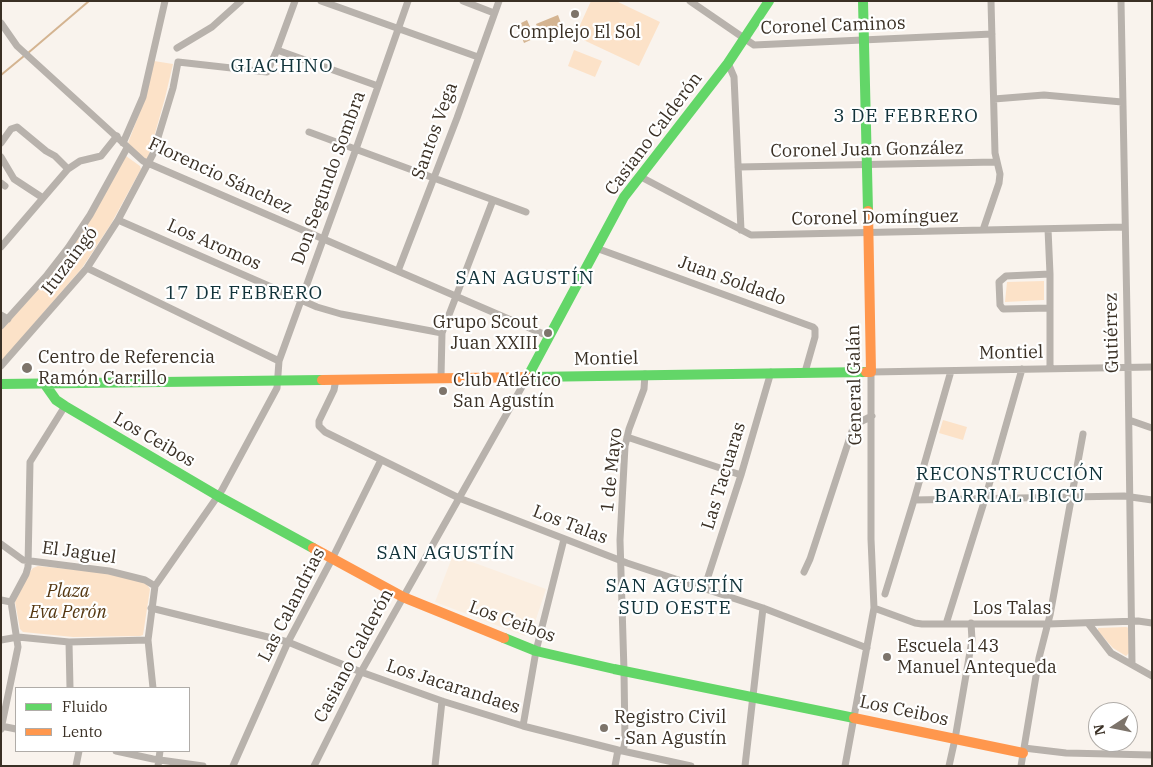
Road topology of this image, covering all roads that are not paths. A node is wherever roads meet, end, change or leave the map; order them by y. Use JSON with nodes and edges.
{"nodes":[{"id":1,"x":166,"y":1,"type":"edge"},
{"id":2,"x":241,"y":1,"type":"edge"},
{"id":3,"x":295,"y":1,"type":"edge"},
{"id":4,"x":321,"y":1,"type":"edge"},
{"id":5,"x":408,"y":1,"type":"edge"},
{"id":6,"x":498,"y":1,"type":"edge"},
{"id":7,"x":690,"y":1,"type":"edge"},
{"id":8,"x":769,"y":1,"type":"edge"},
{"id":9,"x":863,"y":1,"type":"edge"},
{"id":10,"x":991,"y":1,"type":"edge"},
{"id":11,"x":1121,"y":1,"type":"edge"},
{"id":12,"x":466,"y":3,"type":"edge"},
{"id":13,"x":494,"y":14,"type":"junction"},
{"id":14,"x":1,"y":23,"type":"edge"},
{"id":15,"x":398,"y":29,"type":"junction"},
{"id":16,"x":992,"y":34,"type":"junction"},
{"id":17,"x":744,"y":38,"type":"junction"},
{"id":18,"x":864,"y":40,"type":"junction"},
{"id":19,"x":177,"y":48,"type":"dead end"},
{"id":20,"x":277,"y":50,"type":"junction"},
{"id":21,"x":478,"y":56,"type":"junction"},
{"id":22,"x":728,"y":63,"type":"junction"},
{"id":23,"x":378,"y":86,"type":"junction"},
{"id":24,"x":994,"y":99,"type":"junction"},
{"id":25,"x":1122,"y":102,"type":"junction"},
{"id":26,"x":309,"y":132,"type":"dead end"},
{"id":27,"x":117,"y":136,"type":"junction"},
{"id":28,"x":1,"y":143,"type":"edge"},
{"id":29,"x":125,"y":145,"type":"junction"},
{"id":30,"x":356,"y":149,"type":"junction"},
{"id":31,"x":1,"y":157,"type":"edge"},
{"id":32,"x":996,"y":162,"type":"junction"},
{"id":33,"x":149,"y":164,"type":"junction"},
{"id":34,"x":867,"y":164,"type":"junction"},
{"id":35,"x":738,"y":167,"type":"junction"},
{"id":36,"x":68,"y":169,"type":"junction"},
{"id":37,"x":641,"y":177,"type":"junction"},
{"id":38,"x":434,"y":178,"type":"junction"},
{"id":39,"x":43,"y":198,"type":"junction"},
{"id":40,"x":493,"y":200,"type":"junction"},
{"id":41,"x":526,"y":212,"type":"dead end"},
{"id":42,"x":118,"y":220,"type":"junction"},
{"id":43,"x":1124,"y":228,"type":"junction"},
{"id":44,"x":1048,"y":229,"type":"junction"},
{"id":45,"x":741,"y":230,"type":"junction"},
{"id":46,"x":983,"y":230,"type":"junction"},
{"id":47,"x":869,"y":232,"type":"junction"},
{"id":48,"x":4,"y":238,"type":"edge"},
{"id":49,"x":323,"y":239,"type":"junction"},
{"id":50,"x":1,"y":247,"type":"edge"},
{"id":51,"x":596,"y":248,"type":"junction"},
{"id":52,"x":87,"y":268,"type":"junction"},
{"id":53,"x":398,"y":271,"type":"junction"},
{"id":54,"x":1050,"y":274,"type":"junction"},
{"id":55,"x":457,"y":296,"type":"junction"},
{"id":56,"x":301,"y":299,"type":"junction"},
{"id":57,"x":1050,"y":308,"type":"junction"},
{"id":58,"x":4,"y":317,"type":"edge"},
{"id":59,"x":1,"y":326,"type":"edge"},
{"id":60,"x":442,"y":333,"type":"junction"},
{"id":61,"x":548,"y":336,"type":"junction"},
{"id":62,"x":279,"y":361,"type":"junction"},
{"id":63,"x":1,"y":366,"type":"edge"},
{"id":64,"x":1128,"y":367,"type":"junction"},
{"id":65,"x":1152,"y":367,"type":"edge"},
{"id":66,"x":1050,"y":368,"type":"junction"},
{"id":67,"x":1022,"y":369,"type":"junction"},
{"id":68,"x":951,"y":370,"type":"junction"},
{"id":69,"x":771,"y":372,"type":"junction"},
{"id":70,"x":805,"y":372,"type":"junction"},
{"id":71,"x":871,"y":372,"type":"junction"},
{"id":72,"x":645,"y":374,"type":"junction"},
{"id":73,"x":528,"y":376,"type":"junction"},
{"id":74,"x":441,"y":377,"type":"junction"},
{"id":75,"x":336,"y":379,"type":"junction"},
{"id":76,"x":278,"y":380,"type":"junction"},
{"id":77,"x":3,"y":382,"type":"edge"},
{"id":78,"x":44,"y":384,"type":"junction"},
{"id":79,"x":65,"y":406,"type":"junction"},
{"id":80,"x":872,"y":416,"type":"junction"},
{"id":81,"x":1129,"y":420,"type":"junction"},
{"id":82,"x":1152,"y":428,"type":"edge"},
{"id":83,"x":1084,"y":434,"type":"dead end"},
{"id":84,"x":627,"y":437,"type":"junction"},
{"id":85,"x":381,"y":460,"type":"junction"},
{"id":86,"x":742,"y":475,"type":"junction"},
{"id":87,"x":218,"y":496,"type":"junction"},
{"id":88,"x":1130,"y":497,"type":"junction"},
{"id":89,"x":459,"y":498,"type":"junction"},
{"id":90,"x":1072,"y":498,"type":"junction"},
{"id":91,"x":985,"y":499,"type":"junction"},
{"id":92,"x":914,"y":500,"type":"junction"},
{"id":93,"x":1152,"y":500,"type":"edge"},
{"id":94,"x":564,"y":539,"type":"junction"},
{"id":95,"x":1,"y":544,"type":"edge"},
{"id":96,"x":332,"y":559,"type":"junction"},
{"id":97,"x":620,"y":560,"type":"junction"},
{"id":98,"x":28,"y":561,"type":"junction"},
{"id":99,"x":804,"y":572,"type":"dead end"},
{"id":100,"x":155,"y":586,"type":"junction"},
{"id":101,"x":704,"y":588,"type":"junction"},
{"id":102,"x":885,"y":594,"type":"dead end"},
{"id":103,"x":403,"y":597,"type":"junction"},
{"id":104,"x":1,"y":600,"type":"edge"},
{"id":105,"x":11,"y":602,"type":"junction"},
{"id":106,"x":152,"y":608,"type":"junction"},
{"id":107,"x":763,"y":608,"type":"junction"},
{"id":108,"x":874,"y":608,"type":"junction"},
{"id":109,"x":1132,"y":621,"type":"junction"},
{"id":110,"x":1088,"y":623,"type":"junction"},
{"id":111,"x":1152,"y":623,"type":"edge"},
{"id":112,"x":946,"y":624,"type":"junction"},
{"id":113,"x":972,"y":624,"type":"junction"},
{"id":114,"x":1048,"y":624,"type":"junction"},
{"id":115,"x":18,"y":637,"type":"junction"},
{"id":116,"x":1,"y":640,"type":"edge"},
{"id":117,"x":148,"y":640,"type":"junction"},
{"id":118,"x":69,"y":642,"type":"junction"},
{"id":119,"x":288,"y":642,"type":"junction"},
{"id":120,"x":867,"y":648,"type":"junction"},
{"id":121,"x":536,"y":651,"type":"junction"},
{"id":122,"x":1132,"y":664,"type":"junction"},
{"id":123,"x":624,"y":671,"type":"junction"},
{"id":124,"x":361,"y":672,"type":"junction"},
{"id":125,"x":1152,"y":676,"type":"edge"},
{"id":126,"x":70,"y":687,"type":"edge"},
{"id":127,"x":153,"y":687,"type":"edge"},
{"id":128,"x":753,"y":696,"type":"junction"},
{"id":129,"x":442,"y":701,"type":"junction"},
{"id":130,"x":854,"y":718,"type":"junction"},
{"id":131,"x":523,"y":726,"type":"junction"},
{"id":132,"x":1,"y":727,"type":"edge"},
{"id":133,"x":15,"y":729,"type":"edge"},
{"id":134,"x":955,"y":738,"type":"junction"},
{"id":135,"x":620,"y":751,"type":"junction"},
{"id":136,"x":1023,"y":751,"type":"junction"},
{"id":137,"x":79,"y":752,"type":"edge"},
{"id":138,"x":120,"y":752,"type":"edge"},
{"id":139,"x":1152,"y":755,"type":"edge"},
{"id":140,"x":159,"y":763,"type":"edge"},
{"id":141,"x":76,"y":766,"type":"edge"},
{"id":142,"x":203,"y":766,"type":"edge"},
{"id":143,"x":233,"y":766,"type":"edge"},
{"id":144,"x":314,"y":766,"type":"edge"},
{"id":145,"x":434,"y":766,"type":"edge"},
{"id":146,"x":615,"y":766,"type":"edge"},
{"id":147,"x":691,"y":766,"type":"edge"},
{"id":148,"x":745,"y":766,"type":"edge"},
{"id":149,"x":845,"y":766,"type":"edge"},
{"id":150,"x":948,"y":766,"type":"edge"},
{"id":151,"x":1021,"y":766,"type":"edge"}],
"edges":[{"from":1,"to":29,"type":"street","name":"Ituzaingó"},
{"from":2,"to":19,"type":"street"},
{"from":3,"to":20,"type":"street"},
{"from":4,"to":15,"type":"street"},
{"from":5,"to":15,"type":"street","name":"Don Segundo Sombra"},
{"from":6,"to":13,"type":"street","name":"Santos Vega"},
{"from":7,"to":17,"type":"street","name":"Coronel Caminos"},
{"from":8,"to":17,"type":"street","name":"Casiano Calderón"},
{"from":9,"to":18,"type":"street","name":"General Galán"},
{"from":10,"to":16,"type":"street"},
{"from":11,"to":25,"type":"street","name":"Gutiérrez"},
{"from":12,"to":13,"type":"street"},
{"from":13,"to":21,"type":"street","name":"Santos Vega"},
{"from":14,"to":27,"type":"street","name":"Florencio Sánchez"},
{"from":15,"to":21,"type":"street"},
{"from":15,"to":23,"type":"street","name":"Don Segundo Sombra"},
{"from":16,"to":18,"type":"street","name":"Coronel Caminos"},
{"from":16,"to":24,"type":"street"},
{"from":17,"to":18,"type":"street","name":"Coronel Caminos"},
{"from":17,"to":22,"type":"street","name":"Casiano Calderón"},
{"from":18,"to":34,"type":"street","name":"General Galán"},
{"from":20,"to":23,"type":"street"},
{"from":20,"to":33,"type":"street","name":"Ituzaingó"},
{"from":21,"to":38,"type":"street","name":"Santos Vega"},
{"from":22,"to":35,"type":"street"},
{"from":22,"to":37,"type":"street","name":"Casiano Calderón"},
{"from":23,"to":30,"type":"street","name":"Don Segundo Sombra"},
{"from":24,"to":25,"type":"street"},
{"from":24,"to":32,"type":"street"},
{"from":25,"to":43,"type":"street","name":"Gutiérrez"},
{"from":26,"to":30,"type":"street"},
{"from":27,"to":29,"type":"street","name":"Florencio Sánchez"},
{"from":27,"to":36,"type":"street"},
{"from":28,"to":36,"type":"street"},
{"from":29,"to":33,"type":"street","name":"Florencio Sánchez"},
{"from":29,"to":58,"type":"street","name":"Ituzaingó"},
{"from":30,"to":38,"type":"street"},
{"from":30,"to":49,"type":"street","name":"Don Segundo Sombra"},
{"from":31,"to":39,"type":"street"},
{"from":32,"to":34,"type":"street","name":"Coronel Juan González"},
{"from":32,"to":46,"type":"street"},
{"from":33,"to":42,"type":"street","name":"Ituzaingó"},
{"from":33,"to":49,"type":"street","name":"Florencio Sánchez"},
{"from":34,"to":35,"type":"street","name":"Coronel Juan González"},
{"from":34,"to":47,"type":"street","name":"General Galán"},
{"from":35,"to":45,"type":"street"},
{"from":36,"to":39,"type":"street"},
{"from":37,"to":45,"type":"street","name":"Coronel Domínguez"},
{"from":37,"to":51,"type":"street","name":"Casiano Calderón"},
{"from":38,"to":40,"type":"street"},
{"from":38,"to":53,"type":"street","name":"Santos Vega"},
{"from":39,"to":48,"type":"street"},
{"from":40,"to":41,"type":"street"},
{"from":40,"to":55,"type":"street"},
{"from":42,"to":52,"type":"street","name":"Ituzaingó"},
{"from":42,"to":56,"type":"street","name":"Los Aromos"},
{"from":43,"to":44,"type":"street","name":"Coronel Domínguez"},
{"from":43,"to":64,"type":"street","name":"Gutiérrez"},
{"from":44,"to":46,"type":"street","name":"Coronel Domínguez"},
{"from":44,"to":54,"type":"street"},
{"from":45,"to":47,"type":"street","name":"Coronel Domínguez"},
{"from":46,"to":47,"type":"street","name":"Coronel Domínguez"},
{"from":47,"to":71,"type":"street","name":"General Galán"},
{"from":48,"to":50,"type":"street"},
{"from":49,"to":53,"type":"street","name":"Florencio Sánchez"},
{"from":49,"to":56,"type":"street","name":"Don Segundo Sombra"},
{"from":51,"to":61,"type":"street","name":"Casiano Calderón"},
{"from":51,"to":70,"type":"street","name":"Juan Soldado"},
{"from":52,"to":62,"type":"street"},
{"from":52,"to":63,"type":"street","name":"Ituzaingó"},
{"from":53,"to":55,"type":"street","name":"Florencio Sánchez"},
{"from":54,"to":57,"type":"street"},
{"from":54,"to":57,"type":"street"},
{"from":55,"to":60,"type":"street"},
{"from":55,"to":61,"type":"street","name":"Florencio Sánchez"},
{"from":56,"to":60,"type":"street","name":"Los Aromos"},
{"from":56,"to":62,"type":"street","name":"Don Segundo Sombra"},
{"from":57,"to":66,"type":"street"},
{"from":58,"to":59,"type":"street","name":"Ituzaingó"},
{"from":60,"to":74,"type":"street"},
{"from":61,"to":73,"type":"street","name":"Casiano Calderón"},
{"from":62,"to":76,"type":"street","name":"Don Segundo Sombra"},
{"from":64,"to":65,"type":"street","name":"Montiel"},
{"from":64,"to":66,"type":"street","name":"Montiel"},
{"from":64,"to":81,"type":"street","name":"Gutiérrez"},
{"from":66,"to":67,"type":"street","name":"Montiel"},
{"from":67,"to":68,"type":"street","name":"Montiel"},
{"from":67,"to":91,"type":"street"},
{"from":68,"to":71,"type":"street","name":"Montiel"},
{"from":68,"to":92,"type":"street"},
{"from":69,"to":70,"type":"street","name":"Montiel"},
{"from":69,"to":72,"type":"street","name":"Montiel"},
{"from":69,"to":86,"type":"street","name":"Las Tacuaras"},
{"from":70,"to":71,"type":"street","name":"Montiel"},
{"from":71,"to":80,"type":"street","name":"General Galán"},
{"from":72,"to":73,"type":"street","name":"Montiel"},
{"from":72,"to":84,"type":"street","name":"1 de Mayo"},
{"from":73,"to":74,"type":"street","name":"Montiel"},
{"from":73,"to":89,"type":"street","name":"Casiano Calderón"},
{"from":74,"to":75,"type":"street","name":"Montiel"},
{"from":75,"to":76,"type":"street","name":"Montiel"},
{"from":75,"to":85,"type":"street","name":"Los Talas"},
{"from":76,"to":78,"type":"street","name":"Montiel"},
{"from":76,"to":87,"type":"street","name":"Don Segundo Sombra"},
{"from":77,"to":78,"type":"street","name":"Montiel"},
{"from":78,"to":79,"type":"street","name":"Los Ceibos"},
{"from":79,"to":87,"type":"street","name":"Los Ceibos"},
{"from":79,"to":98,"type":"street"},
{"from":80,"to":99,"type":"street"},
{"from":80,"to":108,"type":"street","name":"General Galán"},
{"from":81,"to":82,"type":"street"},
{"from":81,"to":88,"type":"street","name":"Gutiérrez"},
{"from":83,"to":90,"type":"street"},
{"from":84,"to":86,"type":"street"},
{"from":84,"to":97,"type":"street","name":"1 de Mayo"},
{"from":85,"to":89,"type":"street","name":"Los Talas"},
{"from":85,"to":96,"type":"street","name":"Las Calandrias"},
{"from":86,"to":101,"type":"street","name":"Las Tacuaras"},
{"from":87,"to":96,"type":"street","name":"Los Ceibos"},
{"from":87,"to":100,"type":"street","name":"Don Segundo Sombra"},
{"from":88,"to":90,"type":"street"},
{"from":88,"to":93,"type":"street"},
{"from":88,"to":109,"type":"street","name":"Gutiérrez"},
{"from":89,"to":94,"type":"street","name":"Los Talas"},
{"from":89,"to":103,"type":"street","name":"Casiano Calderón"},
{"from":90,"to":91,"type":"street"},
{"from":90,"to":114,"type":"street"},
{"from":91,"to":92,"type":"street"},
{"from":91,"to":112,"type":"street"},
{"from":92,"to":102,"type":"street"},
{"from":94,"to":97,"type":"street","name":"Los Talas"},
{"from":94,"to":121,"type":"street"},
{"from":95,"to":98,"type":"street","name":"El Jaguel"},
{"from":96,"to":103,"type":"street","name":"Los Ceibos"},
{"from":96,"to":119,"type":"street","name":"Las Calandrias"},
{"from":97,"to":101,"type":"street","name":"Los Talas"},
{"from":97,"to":123,"type":"street","name":"1 de Mayo"},
{"from":98,"to":100,"type":"street","name":"El Jaguel"},
{"from":98,"to":105,"type":"street"},
{"from":100,"to":106,"type":"street","name":"Don Segundo Sombra"},
{"from":101,"to":107,"type":"street","name":"Los Talas"},
{"from":103,"to":121,"type":"street","name":"Los Ceibos"},
{"from":103,"to":124,"type":"street","name":"Casiano Calderón"},
{"from":104,"to":105,"type":"street"},
{"from":105,"to":115,"type":"street"},
{"from":106,"to":117,"type":"street","name":"Don Segundo Sombra"},
{"from":106,"to":119,"type":"street","name":"Los Jacarandaes"},
{"from":107,"to":120,"type":"street","name":"Los Talas"},
{"from":107,"to":128,"type":"street"},
{"from":108,"to":112,"type":"street","name":"Los Talas"},
{"from":108,"to":120,"type":"street","name":"General Galán"},
{"from":109,"to":110,"type":"street","name":"Los Talas"},
{"from":109,"to":111,"type":"street","name":"Los Talas"},
{"from":109,"to":122,"type":"street","name":"Gutiérrez"},
{"from":110,"to":114,"type":"street","name":"Los Talas"},
{"from":110,"to":122,"type":"street"},
{"from":112,"to":113,"type":"street","name":"Los Talas"},
{"from":113,"to":114,"type":"street","name":"Los Talas"},
{"from":113,"to":134,"type":"street"},
{"from":114,"to":136,"type":"street"},
{"from":115,"to":116,"type":"street"},
{"from":115,"to":118,"type":"street"},
{"from":115,"to":132,"type":"street"},
{"from":117,"to":118,"type":"street"},
{"from":117,"to":127,"type":"street","name":"Don Segundo Sombra"},
{"from":118,"to":126,"type":"street"},
{"from":119,"to":124,"type":"street","name":"Los Jacarandaes"},
{"from":119,"to":143,"type":"street","name":"Las Calandrias"},
{"from":120,"to":130,"type":"street","name":"General Galán"},
{"from":121,"to":123,"type":"street","name":"Los Ceibos"},
{"from":121,"to":131,"type":"street"},
{"from":122,"to":125,"type":"street"},
{"from":123,"to":128,"type":"street","name":"Los Ceibos"},
{"from":123,"to":135,"type":"street","name":"1 de Mayo"},
{"from":124,"to":129,"type":"street","name":"Los Jacarandaes"},
{"from":124,"to":144,"type":"street","name":"Casiano Calderón"},
{"from":128,"to":130,"type":"street","name":"Los Ceibos"},
{"from":128,"to":148,"type":"street"},
{"from":129,"to":131,"type":"street","name":"Los Jacarandaes"},
{"from":129,"to":145,"type":"street"},
{"from":130,"to":134,"type":"street","name":"Los Ceibos"},
{"from":130,"to":149,"type":"street","name":"General Galán"},
{"from":131,"to":135,"type":"street","name":"Los Jacarandaes"},
{"from":132,"to":133,"type":"street"},
{"from":134,"to":136,"type":"street","name":"Los Ceibos"},
{"from":134,"to":150,"type":"street"},
{"from":135,"to":146,"type":"street","name":"1 de Mayo"},
{"from":135,"to":147,"type":"street","name":"Los Jacarandaes"},
{"from":136,"to":139,"type":"street"},
{"from":136,"to":151,"type":"street"},
{"from":137,"to":141,"type":"street"},
{"from":138,"to":140,"type":"street"},
{"from":140,"to":142,"type":"street"}]}
